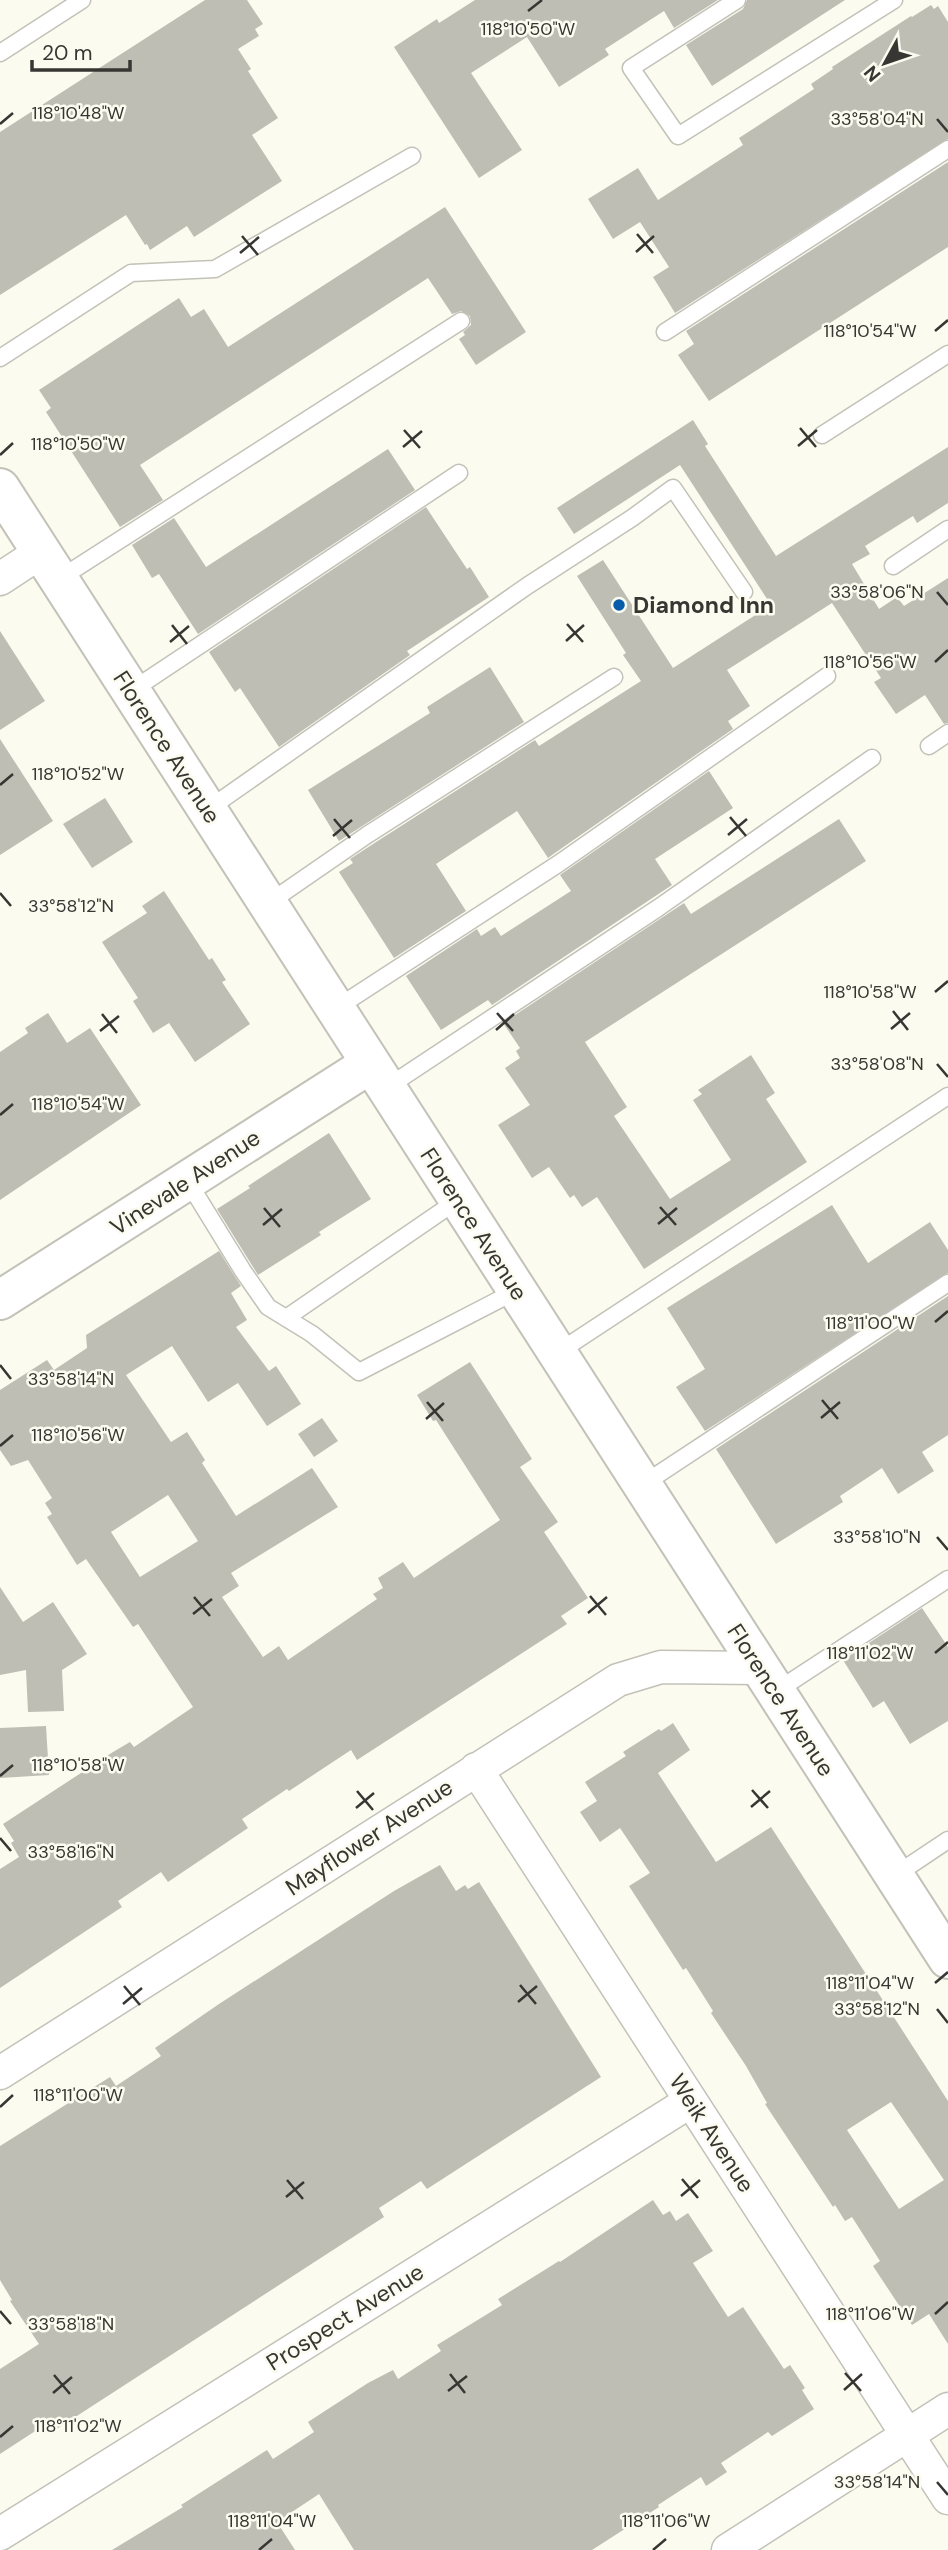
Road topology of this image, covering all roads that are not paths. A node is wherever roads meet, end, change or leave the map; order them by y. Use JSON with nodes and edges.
{"nodes":[{"id":1,"x":82,"y":0,"type":"edge"},
{"id":2,"x":737,"y":0,"type":"edge"},
{"id":3,"x":894,"y":0,"type":"edge"},
{"id":4,"x":0,"y":53,"type":"edge"},
{"id":5,"x":948,"y":149,"type":"edge"},
{"id":6,"x":412,"y":156,"type":"dead end"},
{"id":7,"x":461,"y":321,"type":"dead end"},
{"id":8,"x":665,"y":332,"type":"dead end"},
{"id":9,"x":948,"y":354,"type":"edge"},
{"id":10,"x":0,"y":358,"type":"edge"},
{"id":11,"x":822,"y":435,"type":"dead end"},
{"id":12,"x":459,"y":473,"type":"dead end"},
{"id":13,"x":0,"y":488,"type":"edge"},
{"id":14,"x":948,"y":529,"type":"edge"},
{"id":15,"x":50,"y":566,"type":"junction"},
{"id":16,"x":893,"y":566,"type":"dead end"},
{"id":17,"x":0,"y":579,"type":"edge"},
{"id":18,"x":744,"y":592,"type":"dead end"},
{"id":19,"x":827,"y":676,"type":"dead end"},
{"id":20,"x":614,"y":677,"type":"dead end"},
{"id":21,"x":131,"y":691,"type":"junction"},
{"id":22,"x":948,"y":733,"type":"edge"},
{"id":23,"x":929,"y":746,"type":"dead end"},
{"id":24,"x":872,"y":758,"type":"dead end"},
{"id":25,"x":207,"y":810,"type":"junction"},
{"id":26,"x":267,"y":904,"type":"junction"},
{"id":27,"x":335,"y":1009,"type":"junction"},
{"id":28,"x":378,"y":1076,"type":"junction"},
{"id":29,"x":948,"y":1096,"type":"edge"},
{"id":30,"x":187,"y":1181,"type":"junction"},
{"id":31,"x":458,"y":1200,"type":"junction"},
{"id":32,"x":948,"y":1283,"type":"edge"},
{"id":33,"x":516,"y":1291,"type":"junction"},
{"id":34,"x":0,"y":1300,"type":"edge"},
{"id":35,"x":286,"y":1318,"type":"junction"},
{"id":36,"x":557,"y":1353,"type":"junction"},
{"id":37,"x":642,"y":1485,"type":"junction"},
{"id":38,"x":948,"y":1579,"type":"edge"},
{"id":39,"x":768,"y":1680,"type":"junction"},
{"id":40,"x":476,"y":1769,"type":"junction"},
{"id":41,"x":948,"y":1840,"type":"edge"},
{"id":42,"x":894,"y":1876,"type":"junction"},
{"id":43,"x":948,"y":1959,"type":"edge"},
{"id":44,"x":0,"y":2073,"type":"edge"},
{"id":45,"x":691,"y":2101,"type":"junction"},
{"id":46,"x":948,"y":2409,"type":"edge"},
{"id":47,"x":907,"y":2434,"type":"junction"},
{"id":48,"x":948,"y":2498,"type":"edge"},
{"id":49,"x":0,"y":2534,"type":"edge"},
{"id":50,"x":727,"y":2550,"type":"edge"}],
"edges":[{"from":1,"to":4,"type":"lane"},
{"from":2,"to":3,"type":"lane"},
{"from":5,"to":8,"type":"lane"},
{"from":6,"to":10,"type":"lane"},
{"from":7,"to":15,"type":"lane"},
{"from":9,"to":11,"type":"lane"},
{"from":12,"to":21,"type":"lane"},
{"from":13,"to":15,"type":"main road","name":"Florence Avenue"},
{"from":14,"to":16,"type":"lane"},
{"from":15,"to":17,"type":"street"},
{"from":15,"to":21,"type":"main road","name":"Florence Avenue"},
{"from":18,"to":25,"type":"lane"},
{"from":19,"to":27,"type":"lane"},
{"from":20,"to":26,"type":"lane"},
{"from":21,"to":25,"type":"main road","name":"Florence Avenue"},
{"from":22,"to":23,"type":"lane"},
{"from":24,"to":28,"type":"lane"},
{"from":25,"to":26,"type":"main road","name":"Florence Avenue"},
{"from":26,"to":27,"type":"main road","name":"Florence Avenue"},
{"from":27,"to":28,"type":"main road","name":"Florence Avenue"},
{"from":28,"to":30,"type":"main road","name":"Vinevale Avenue"},
{"from":28,"to":31,"type":"main road","name":"Florence Avenue"},
{"from":29,"to":36,"type":"lane"},
{"from":30,"to":34,"type":"main road","name":"Vinevale Avenue"},
{"from":30,"to":35,"type":"lane"},
{"from":31,"to":33,"type":"main road","name":"Florence Avenue"},
{"from":31,"to":35,"type":"lane"},
{"from":32,"to":37,"type":"lane"},
{"from":33,"to":35,"type":"lane"},
{"from":33,"to":36,"type":"main road","name":"Florence Avenue"},
{"from":36,"to":37,"type":"main road","name":"Florence Avenue"},
{"from":37,"to":39,"type":"main road","name":"Florence Avenue"},
{"from":38,"to":39,"type":"lane"},
{"from":39,"to":40,"type":"street","name":"Mayflower Avenue"},
{"from":39,"to":42,"type":"main road","name":"Florence Avenue"},
{"from":40,"to":44,"type":"street","name":"Mayflower Avenue"},
{"from":40,"to":45,"type":"street","name":"Weik Avenue"},
{"from":41,"to":42,"type":"lane"},
{"from":42,"to":43,"type":"main road","name":"Florence Avenue"},
{"from":45,"to":47,"type":"street","name":"Weik Avenue"},
{"from":45,"to":49,"type":"street","name":"Prospect Avenue"},
{"from":46,"to":47,"type":"street"},
{"from":47,"to":48,"type":"street","name":"Weik Avenue"},
{"from":47,"to":50,"type":"street"}]}
